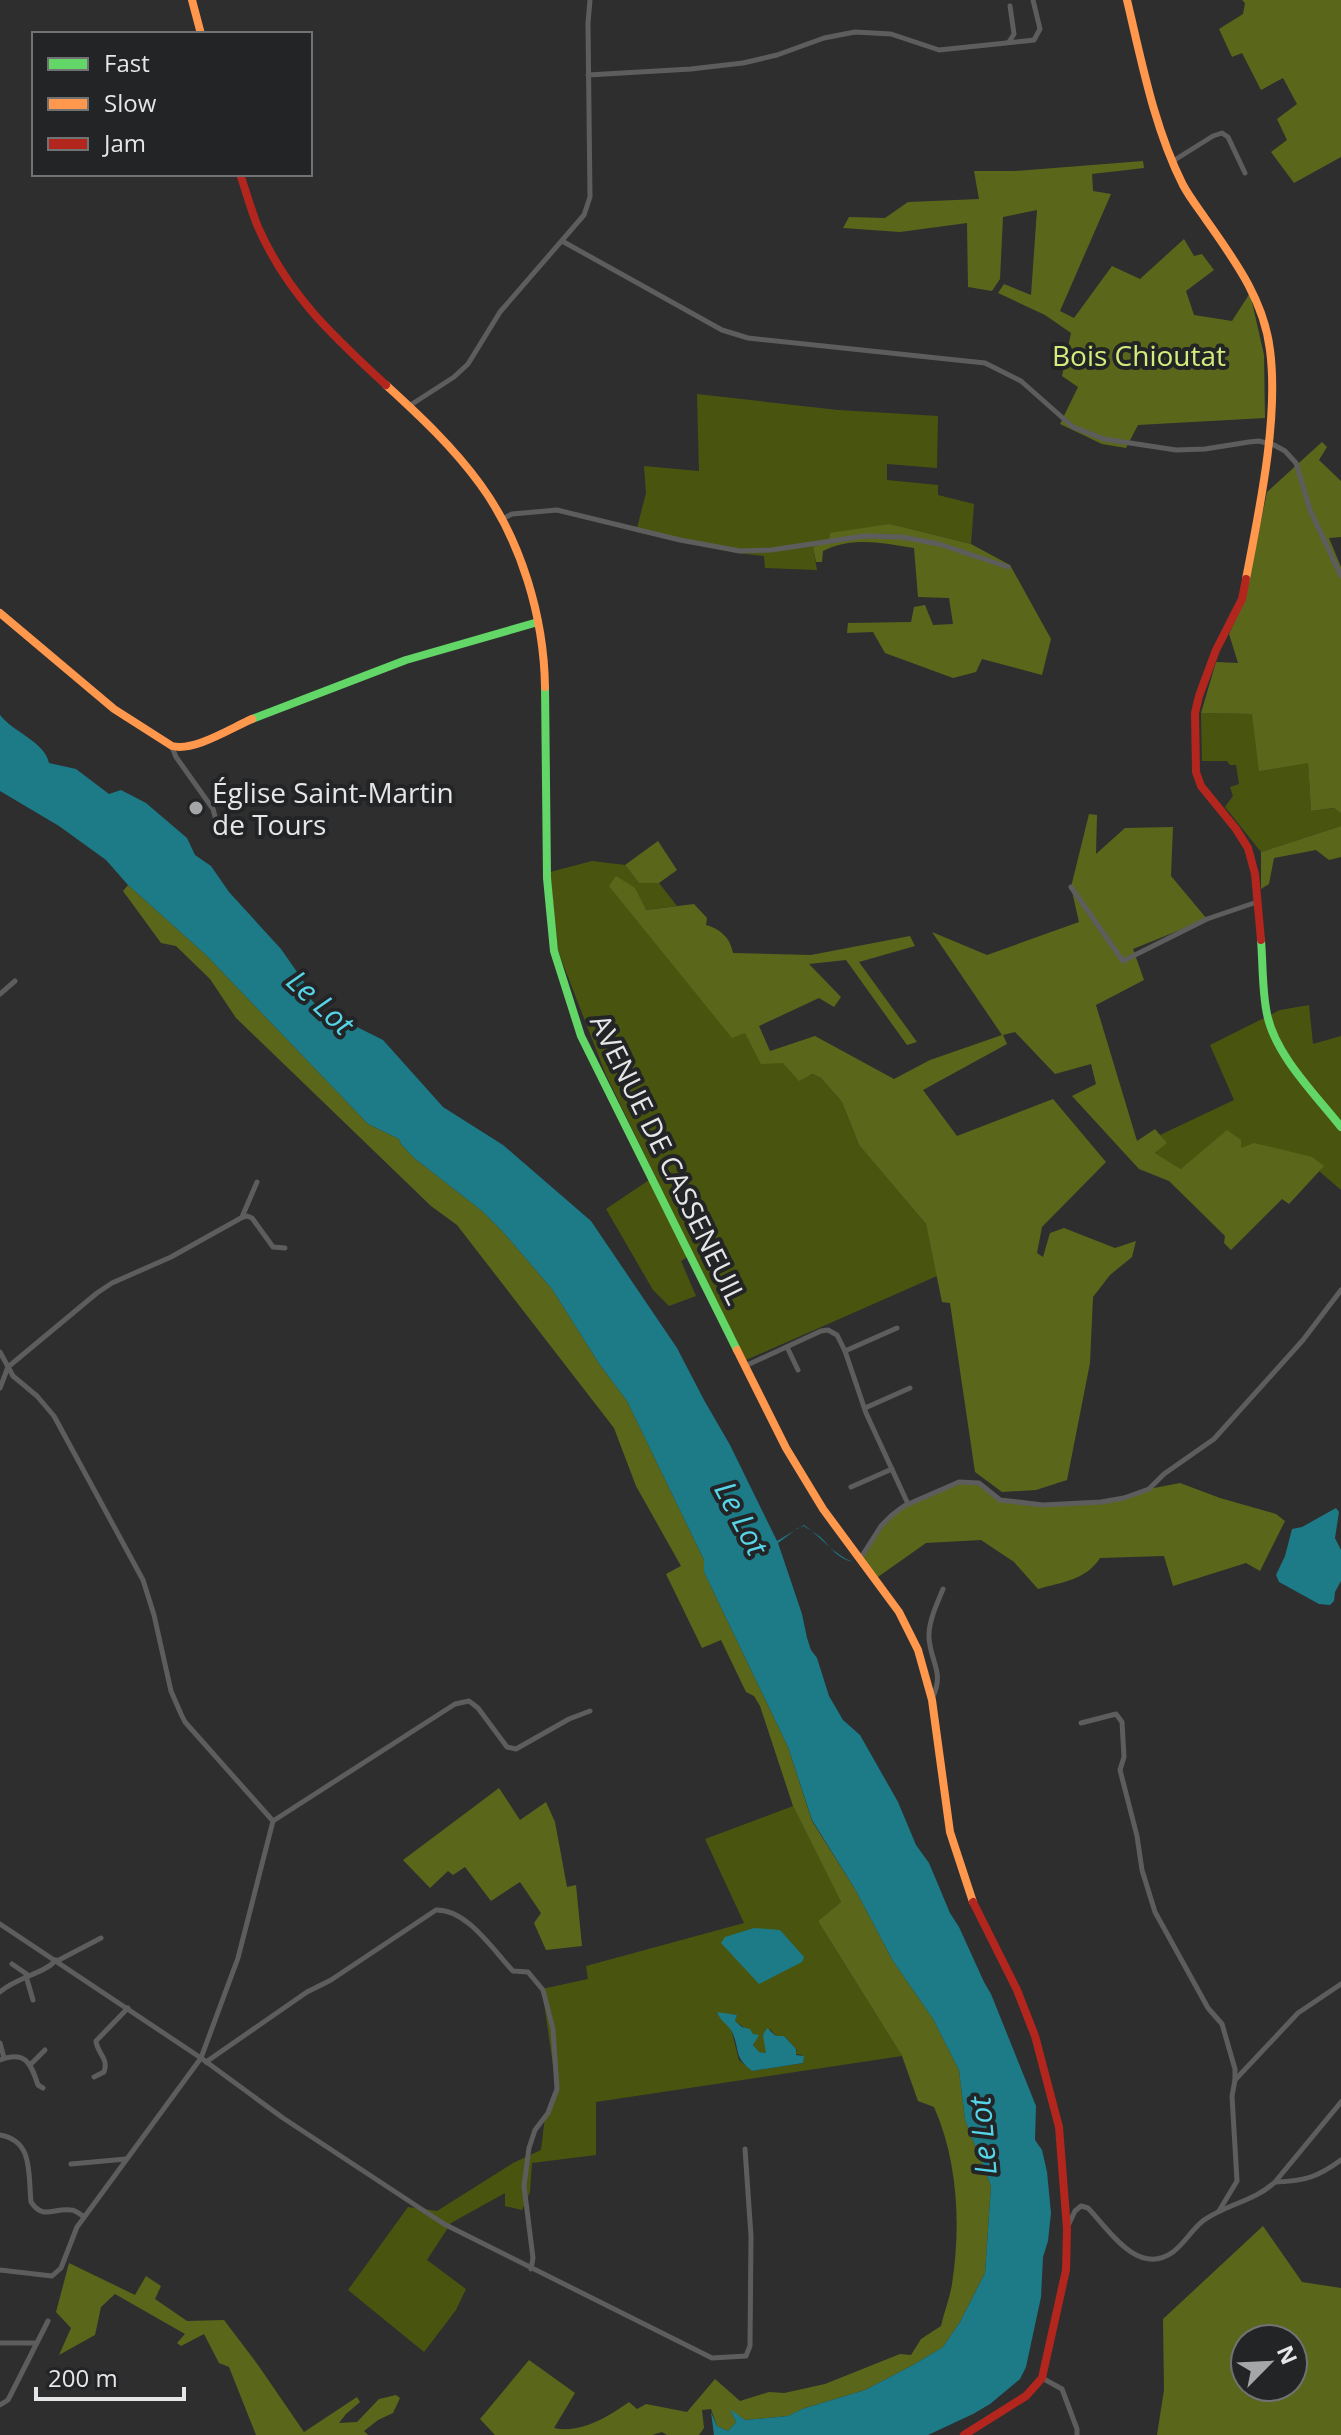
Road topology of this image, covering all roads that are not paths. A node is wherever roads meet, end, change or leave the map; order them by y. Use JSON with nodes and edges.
{"nodes":[{"id":1,"x":192,"y":0,"type":"edge"},
{"id":2,"x":590,"y":0,"type":"edge"},
{"id":3,"x":1033,"y":0,"type":"edge"},
{"id":4,"x":1127,"y":0,"type":"edge"},
{"id":5,"x":1010,"y":6,"type":"dead end"},
{"id":6,"x":200,"y":32,"type":"edge"},
{"id":7,"x":1009,"y":43,"type":"junction"},
{"id":8,"x":588,"y":75,"type":"junction"},
{"id":9,"x":1173,"y":161,"type":"junction"},
{"id":10,"x":1245,"y":173,"type":"dead end"},
{"id":11,"x":241,"y":176,"type":"edge"},
{"id":12,"x":562,"y":241,"type":"junction"},
{"id":13,"x":409,"y":406,"type":"junction"},
{"id":14,"x":1268,"y":443,"type":"junction"},
{"id":15,"x":502,"y":519,"type":"junction"},
{"id":16,"x":1008,"y":567,"type":"dead end"},
{"id":17,"x":1341,"y":576,"type":"edge"},
{"id":18,"x":0,"y":613,"type":"edge"},
{"id":19,"x":538,"y":622,"type":"junction"},
{"id":20,"x":172,"y":746,"type":"junction"},
{"id":21,"x":220,"y":835,"type":"dead end"},
{"id":22,"x":1071,"y":887,"type":"dead end"},
{"id":23,"x":1257,"y":902,"type":"junction"},
{"id":24,"x":15,"y":981,"type":"dead end"},
{"id":25,"x":0,"y":994,"type":"edge"},
{"id":26,"x":1341,"y":1127,"type":"edge"},
{"id":27,"x":257,"y":1182,"type":"dead end"},
{"id":28,"x":241,"y":1218,"type":"junction"},
{"id":29,"x":285,"y":1248,"type":"dead end"},
{"id":30,"x":1341,"y":1290,"type":"edge"},
{"id":31,"x":897,"y":1328,"type":"dead end"},
{"id":32,"x":787,"y":1347,"type":"junction"},
{"id":33,"x":845,"y":1351,"type":"junction"},
{"id":34,"x":0,"y":1352,"type":"edge"},
{"id":35,"x":745,"y":1366,"type":"junction"},
{"id":36,"x":8,"y":1367,"type":"junction"},
{"id":37,"x":798,"y":1370,"type":"dead end"},
{"id":38,"x":0,"y":1388,"type":"edge"},
{"id":39,"x":910,"y":1388,"type":"dead end"},
{"id":40,"x":865,"y":1408,"type":"junction"},
{"id":41,"x":892,"y":1469,"type":"junction"},
{"id":42,"x":851,"y":1487,"type":"dead end"},
{"id":43,"x":908,"y":1504,"type":"junction"},
{"id":44,"x":860,"y":1559,"type":"junction"},
{"id":45,"x":943,"y":1589,"type":"dead end"},
{"id":46,"x":932,"y":1700,"type":"junction"},
{"id":47,"x":590,"y":1711,"type":"dead end"},
{"id":48,"x":1081,"y":1723,"type":"dead end"},
{"id":49,"x":273,"y":1821,"type":"junction"},
{"id":50,"x":0,"y":1924,"type":"edge"},
{"id":51,"x":101,"y":1938,"type":"dead end"},
{"id":52,"x":56,"y":1961,"type":"junction"},
{"id":53,"x":12,"y":1964,"type":"dead end"},
{"id":54,"x":27,"y":1976,"type":"junction"},
{"id":55,"x":1341,"y":1984,"type":"edge"},
{"id":56,"x":0,"y":1992,"type":"edge"},
{"id":57,"x":33,"y":2000,"type":"dead end"},
{"id":58,"x":128,"y":2008,"type":"junction"},
{"id":59,"x":0,"y":2043,"type":"edge"},
{"id":60,"x":45,"y":2050,"type":"dead end"},
{"id":61,"x":2,"y":2059,"type":"edge"},
{"id":62,"x":204,"y":2060,"type":"junction"},
{"id":63,"x":31,"y":2064,"type":"junction"},
{"id":64,"x":94,"y":2077,"type":"dead end"},
{"id":65,"x":1235,"y":2080,"type":"junction"},
{"id":66,"x":43,"y":2088,"type":"dead end"},
{"id":67,"x":1341,"y":2102,"type":"edge"},
{"id":68,"x":0,"y":2135,"type":"edge"},
{"id":69,"x":745,"y":2149,"type":"dead end"},
{"id":70,"x":127,"y":2159,"type":"junction"},
{"id":71,"x":1341,"y":2160,"type":"edge"},
{"id":72,"x":71,"y":2164,"type":"dead end"},
{"id":73,"x":1275,"y":2182,"type":"junction"},
{"id":74,"x":1218,"y":2212,"type":"junction"},
{"id":75,"x":84,"y":2217,"type":"junction"},
{"id":76,"x":1067,"y":2229,"type":"junction"},
{"id":77,"x":531,"y":2269,"type":"junction"},
{"id":78,"x":0,"y":2270,"type":"edge"},
{"id":79,"x":48,"y":2321,"type":"dead end"},
{"id":80,"x":0,"y":2343,"type":"edge"},
{"id":81,"x":36,"y":2343,"type":"junction"},
{"id":82,"x":1042,"y":2378,"type":"junction"},
{"id":83,"x":0,"y":2405,"type":"edge"},
{"id":84,"x":964,"y":2435,"type":"edge"},
{"id":85,"x":1077,"y":2435,"type":"edge"}],
"edges":[{"from":1,"to":6,"type":"main road"},
{"from":2,"to":8,"type":"street"},
{"from":3,"to":7,"type":"street"},
{"from":4,"to":9,"type":"main road"},
{"from":5,"to":7,"type":"street"},
{"from":7,"to":8,"type":"street"},
{"from":8,"to":12,"type":"street"},
{"from":9,"to":10,"type":"street"},
{"from":9,"to":14,"type":"main road"},
{"from":11,"to":13,"type":"main road","name":"AVENUE DE CASSENEUIL"},
{"from":12,"to":13,"type":"street"},
{"from":12,"to":14,"type":"street"},
{"from":13,"to":15,"type":"main road","name":"AVENUE DE CASSENEUIL"},
{"from":14,"to":17,"type":"street"},
{"from":14,"to":23,"type":"main road"},
{"from":15,"to":16,"type":"street"},
{"from":15,"to":19,"type":"main road","name":"AVENUE DE CASSENEUIL"},
{"from":18,"to":20,"type":"main road"},
{"from":19,"to":20,"type":"main road"},
{"from":19,"to":35,"type":"main road","name":"AVENUE DE CASSENEUIL"},
{"from":20,"to":21,"type":"street"},
{"from":22,"to":23,"type":"street"},
{"from":23,"to":26,"type":"main road"},
{"from":24,"to":25,"type":"street"},
{"from":27,"to":28,"type":"street"},
{"from":28,"to":29,"type":"street"},
{"from":28,"to":36,"type":"street"},
{"from":30,"to":43,"type":"street"},
{"from":31,"to":33,"type":"street"},
{"from":32,"to":33,"type":"street"},
{"from":32,"to":35,"type":"street"},
{"from":32,"to":37,"type":"street"},
{"from":33,"to":40,"type":"street"},
{"from":34,"to":36,"type":"street"},
{"from":35,"to":44,"type":"main road","name":"AVENUE DE CASSENEUIL"},
{"from":36,"to":38,"type":"street"},
{"from":36,"to":49,"type":"street"},
{"from":39,"to":40,"type":"street"},
{"from":40,"to":41,"type":"street"},
{"from":41,"to":42,"type":"street"},
{"from":41,"to":43,"type":"street"},
{"from":43,"to":44,"type":"street"},
{"from":44,"to":46,"type":"main road","name":"AVENUE DE CASSENEUIL"},
{"from":45,"to":46,"type":"street"},
{"from":46,"to":76,"type":"main road","name":"AVENUE DE CASSENEUIL"},
{"from":47,"to":49,"type":"street"},
{"from":48,"to":65,"type":"street"},
{"from":49,"to":62,"type":"street"},
{"from":50,"to":52,"type":"street"},
{"from":51,"to":52,"type":"street"},
{"from":52,"to":54,"type":"street"},
{"from":52,"to":58,"type":"street"},
{"from":53,"to":54,"type":"street"},
{"from":54,"to":56,"type":"street"},
{"from":54,"to":57,"type":"street"},
{"from":55,"to":65,"type":"street"},
{"from":58,"to":62,"type":"street"},
{"from":58,"to":64,"type":"street"},
{"from":59,"to":61,"type":"street"},
{"from":60,"to":63,"type":"street"},
{"from":61,"to":63,"type":"street"},
{"from":62,"to":70,"type":"street"},
{"from":62,"to":77,"type":"street"},
{"from":62,"to":77,"type":"street"},
{"from":63,"to":66,"type":"street"},
{"from":65,"to":74,"type":"street"},
{"from":67,"to":73,"type":"street"},
{"from":68,"to":75,"type":"street"},
{"from":69,"to":77,"type":"street"},
{"from":70,"to":72,"type":"street"},
{"from":70,"to":75,"type":"street"},
{"from":71,"to":73,"type":"street"},
{"from":73,"to":74,"type":"street"},
{"from":74,"to":76,"type":"street"},
{"from":75,"to":78,"type":"street"},
{"from":76,"to":82,"type":"main road","name":"AVENUE DE CASSENEUIL"},
{"from":79,"to":81,"type":"street"},
{"from":80,"to":81,"type":"street"},
{"from":81,"to":83,"type":"street"},
{"from":82,"to":84,"type":"main road"},
{"from":82,"to":85,"type":"street"}]}
